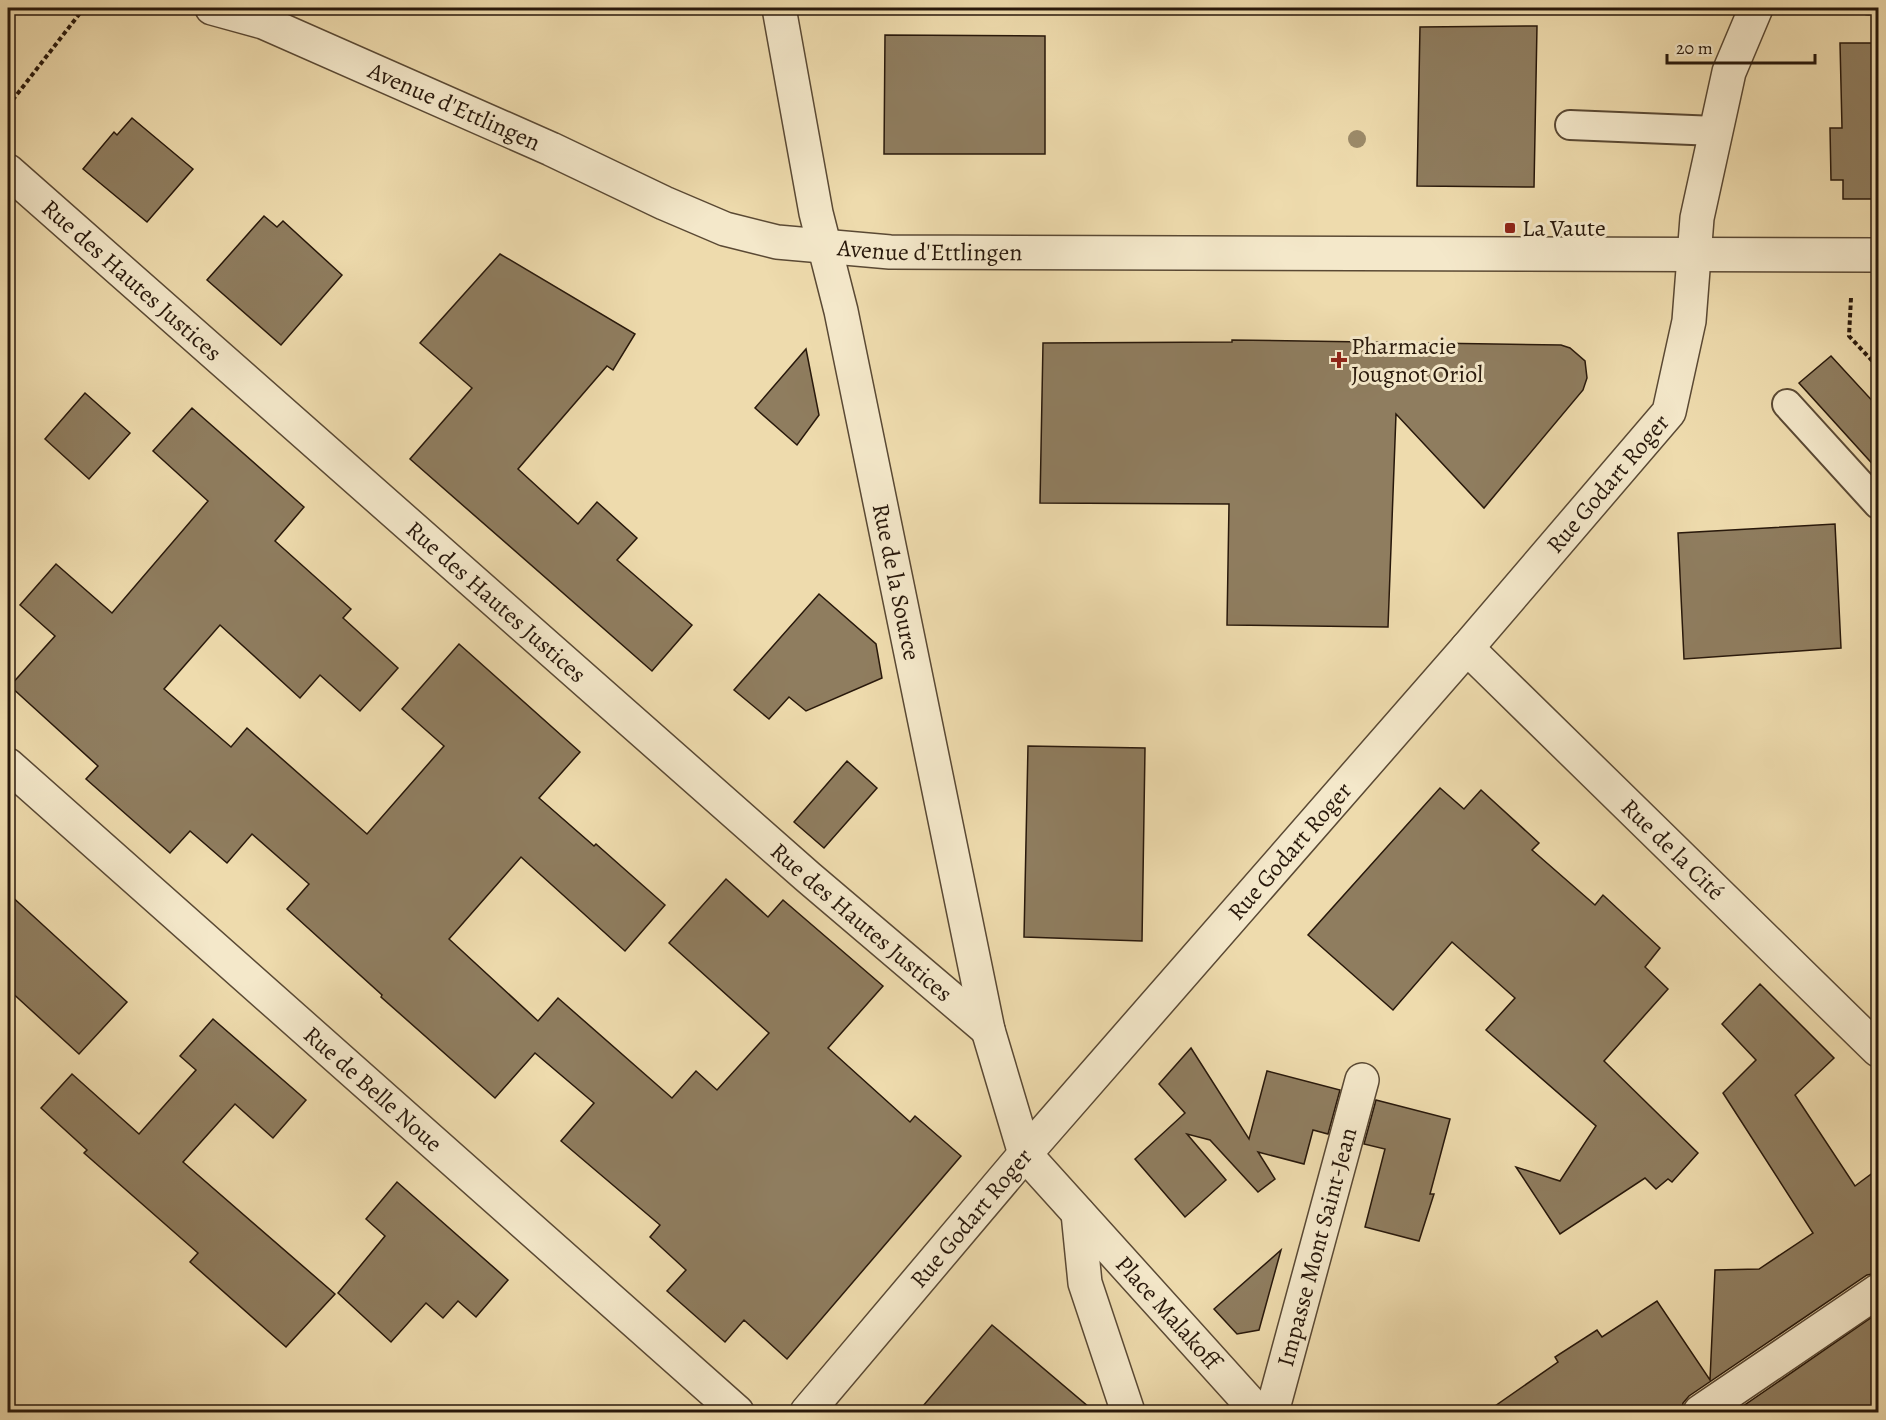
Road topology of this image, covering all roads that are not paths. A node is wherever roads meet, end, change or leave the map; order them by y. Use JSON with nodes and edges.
{"nodes":[{"id":1,"x":212,"y":8,"type":"edge"},
{"id":2,"x":780,"y":8,"type":"edge"},
{"id":3,"x":1756,"y":8,"type":"edge"},
{"id":4,"x":1570,"y":125,"type":"dead end"},
{"id":5,"x":1716,"y":131,"type":"junction"},
{"id":6,"x":8,"y":171,"type":"edge"},
{"id":7,"x":824,"y":248,"type":"junction"},
{"id":8,"x":1695,"y":255,"type":"junction"},
{"id":9,"x":1865,"y":255,"type":"edge"},
{"id":10,"x":1787,"y":404,"type":"dead end"},
{"id":11,"x":1878,"y":504,"type":"edge"},
{"id":12,"x":1467,"y":648,"type":"junction"},
{"id":13,"x":8,"y":765,"type":"edge"},
{"id":14,"x":988,"y":1030,"type":"junction"},
{"id":15,"x":1878,"y":1050,"type":"edge"},
{"id":16,"x":1362,"y":1080,"type":"dead end"},
{"id":17,"x":1025,"y":1154,"type":"junction"},
{"id":18,"x":1078,"y":1213,"type":"junction"},
{"id":19,"x":1878,"y":1291,"type":"edge"},
{"id":20,"x":737,"y":1413,"type":"edge"},
{"id":21,"x":807,"y":1413,"type":"edge"},
{"id":22,"x":1128,"y":1413,"type":"edge"},
{"id":23,"x":1258,"y":1413,"type":"edge"},
{"id":24,"x":1272,"y":1413,"type":"edge"},
{"id":25,"x":1700,"y":1413,"type":"edge"}],
"edges":[{"from":1,"to":7,"type":"street","name":"Avenue d'Ettlingen"},
{"from":2,"to":7,"type":"street","name":"Rue de la Source"},
{"from":3,"to":5,"type":"street","name":"Rue Godart Roger"},
{"from":4,"to":5,"type":"lane"},
{"from":5,"to":8,"type":"street","name":"Rue Godart Roger"},
{"from":6,"to":14,"type":"street","name":"Rue des Hautes Justices"},
{"from":7,"to":8,"type":"street","name":"Avenue d'Ettlingen"},
{"from":7,"to":14,"type":"street","name":"Rue de la Source"},
{"from":8,"to":9,"type":"street","name":"Avenue d'Ettlingen"},
{"from":8,"to":12,"type":"street","name":"Rue Godart Roger"},
{"from":10,"to":11,"type":"lane"},
{"from":12,"to":15,"type":"street","name":"Rue de la Cité"},
{"from":12,"to":17,"type":"street","name":"Rue Godart Roger"},
{"from":13,"to":20,"type":"street","name":"Rue de Belle Noue"},
{"from":14,"to":17,"type":"street","name":"Rue de la Source"},
{"from":16,"to":24,"type":"street","name":"Impasse Mont Saint-Jean"},
{"from":17,"to":18,"type":"street","name":"Place Malakoff"},
{"from":17,"to":21,"type":"street","name":"Rue Godart Roger"},
{"from":18,"to":22,"type":"street","name":"Place Malakoff"},
{"from":18,"to":23,"type":"street","name":"Place Malakoff"},
{"from":19,"to":25,"type":"street"}]}
